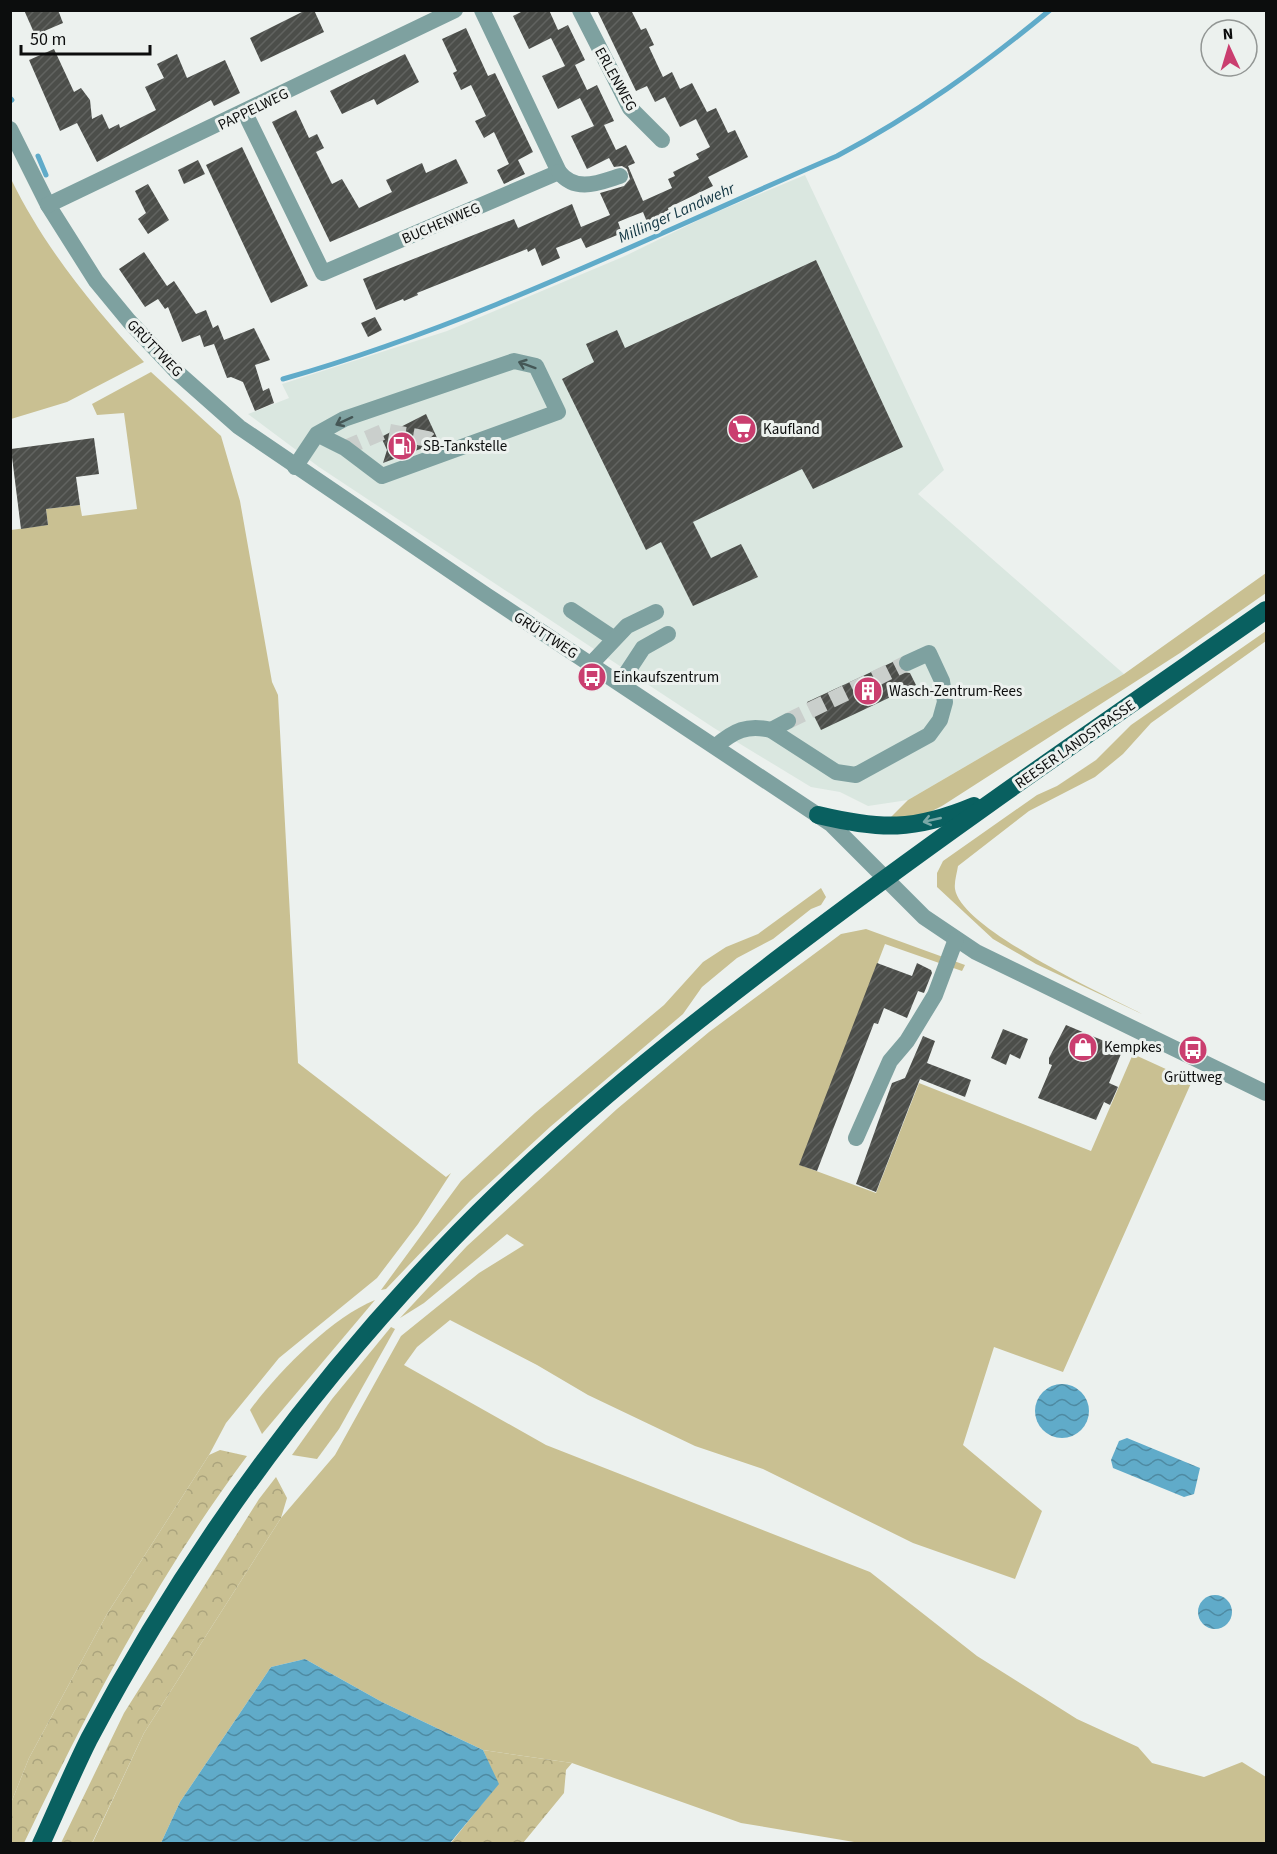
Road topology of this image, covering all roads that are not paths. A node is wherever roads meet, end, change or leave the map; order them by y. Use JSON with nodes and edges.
{"nodes":[{"id":1,"x":455,"y":10,"type":"edge"},
{"id":2,"x":482,"y":10,"type":"edge"},
{"id":3,"x":580,"y":10,"type":"edge"},
{"id":4,"x":245,"y":113,"type":"junction"},
{"id":5,"x":10,"y":129,"type":"edge"},
{"id":6,"x":662,"y":140,"type":"dead end"},
{"id":7,"x":559,"y":172,"type":"junction"},
{"id":8,"x":620,"y":176,"type":"dead end"},
{"id":9,"x":48,"y":205,"type":"junction"},
{"id":10,"x":317,"y":434,"type":"junction"},
{"id":11,"x":295,"y":467,"type":"junction"},
{"id":12,"x":571,"y":610,"type":"dead end"},
{"id":13,"x":1266,"y":610,"type":"edge"},
{"id":14,"x":656,"y":612,"type":"dead end"},
{"id":15,"x":668,"y":634,"type":"dead end"},
{"id":16,"x":613,"y":638,"type":"junction"},
{"id":17,"x":907,"y":663,"type":"tunnel mouth"},
{"id":18,"x":591,"y":664,"type":"junction"},
{"id":19,"x":620,"y":683,"type":"junction"},
{"id":20,"x":788,"y":721,"type":"tunnel mouth"},
{"id":21,"x":771,"y":730,"type":"junction"},
{"id":22,"x":716,"y":746,"type":"junction"},
{"id":23,"x":1006,"y":792,"type":"junction"},
{"id":24,"x":818,"y":815,"type":"junction"},
{"id":25,"x":884,"y":879,"type":"junction"},
{"id":26,"x":956,"y":939,"type":"junction"},
{"id":27,"x":1266,"y":1093,"type":"edge"},
{"id":28,"x":856,"y":1138,"type":"dead end"},
{"id":29,"x":41,"y":1844,"type":"edge"}],
"edges":[{"from":1,"to":4,"type":"street","name":"PAPPELWEG"},
{"from":2,"to":7,"type":"street"},
{"from":3,"to":6,"type":"street","name":"ERLENWEG"},
{"from":4,"to":7,"type":"street","name":"BUCHENWEG"},
{"from":4,"to":9,"type":"street","name":"PAPPELWEG"},
{"from":5,"to":9,"type":"street","name":"GRÜTTWEG"},
{"from":7,"to":8,"type":"street"},
{"from":9,"to":11,"type":"street","name":"GRÜTTWEG"},
{"from":10,"to":10,"type":"street","one_way":true},
{"from":10,"to":11,"type":"street"},
{"from":11,"to":18,"type":"street","name":"GRÜTTWEG"},
{"from":12,"to":16,"type":"street"},
{"from":13,"to":23,"type":"main road","name":"REESER LANDSTRASSE"},
{"from":14,"to":16,"type":"street"},
{"from":15,"to":19,"type":"street"},
{"from":16,"to":18,"type":"street"},
{"from":17,"to":21,"type":"street"},
{"from":18,"to":19,"type":"street","name":"GRÜTTWEG"},
{"from":19,"to":22,"type":"street","name":"GRÜTTWEG"},
{"from":20,"to":21,"type":"street"},
{"from":21,"to":22,"type":"street"},
{"from":22,"to":24,"type":"street","name":"GRÜTTWEG"},
{"from":23,"to":24,"type":"main road","one_way":true},
{"from":23,"to":25,"type":"main road","name":"REESER LANDSTRASSE"},
{"from":24,"to":25,"type":"street","name":"GRÜTTWEG"},
{"from":25,"to":26,"type":"street","name":"GRÜTTWEG"},
{"from":25,"to":29,"type":"main road","name":"REESER LANDSTRASSE"},
{"from":26,"to":27,"type":"street","name":"GRÜTTWEG"},
{"from":26,"to":28,"type":"street"}]}
